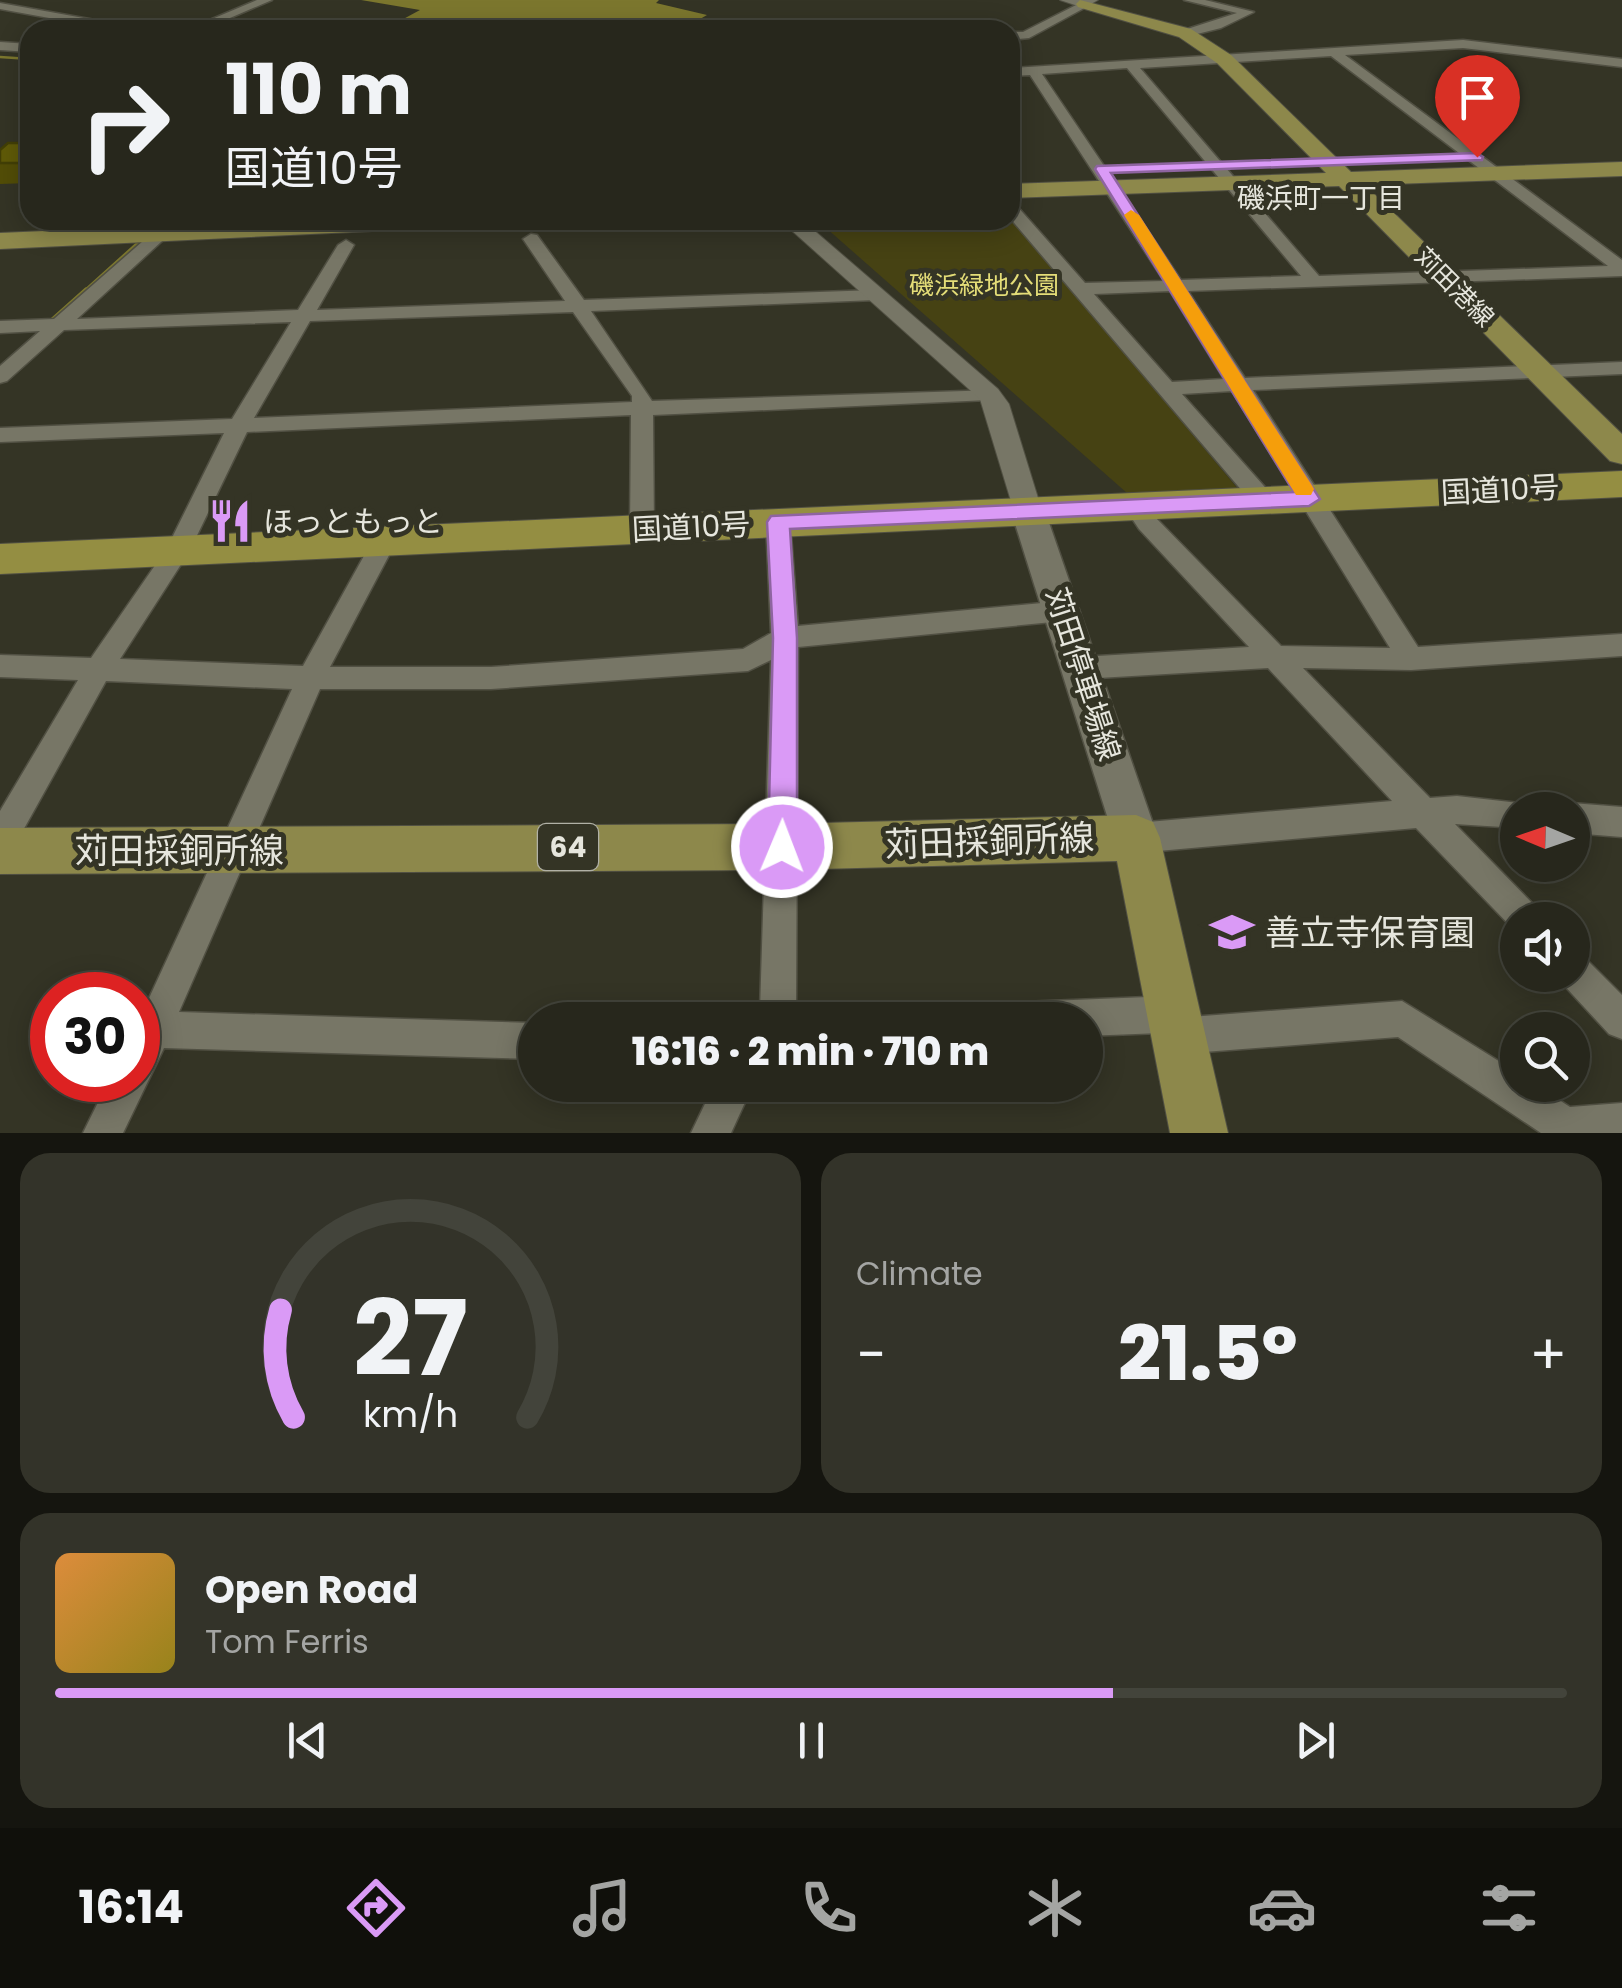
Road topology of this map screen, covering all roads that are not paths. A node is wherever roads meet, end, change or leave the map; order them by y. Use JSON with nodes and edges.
{"nodes":[{"id":1,"x":29,"y":0,"type":"edge"},
{"id":2,"x":268,"y":0,"type":"edge"},
{"id":3,"x":1189,"y":0,"type":"edge"},
{"id":4,"x":1081,"y":1,"type":"edge"},
{"id":5,"x":4,"y":7,"type":"edge"},
{"id":6,"x":77,"y":20,"type":"edge"},
{"id":7,"x":217,"y":20,"type":"edge"},
{"id":8,"x":1185,"y":33,"type":"junction"},
{"id":9,"x":1028,"y":34,"type":"junction"},
{"id":10,"x":1020,"y":35,"type":"edge"},
{"id":11,"x":1040,"y":46,"type":"dead end"},
{"id":12,"x":1335,"y":53,"type":"junction"},
{"id":13,"x":1052,"y":57,"type":"dead end"},
{"id":14,"x":1224,"y":59,"type":"junction"},
{"id":15,"x":1622,"y":63,"type":"edge"},
{"id":16,"x":1131,"y":64,"type":"junction"},
{"id":17,"x":1063,"y":68,"type":"junction"},
{"id":18,"x":1033,"y":70,"type":"junction"},
{"id":19,"x":1020,"y":71,"type":"edge"},
{"id":20,"x":1622,"y":153,"type":"edge"},
{"id":21,"x":1477,"y":157,"type":"junction"},
{"id":22,"x":1336,"y":170,"type":"junction"},
{"id":23,"x":1622,"y":170,"type":"edge"},
{"id":24,"x":1498,"y":172,"type":"junction"},
{"id":25,"x":1225,"y":173,"type":"junction"},
{"id":26,"x":1020,"y":174,"type":"edge"},
{"id":27,"x":1108,"y":178,"type":"junction"},
{"id":28,"x":1020,"y":189,"type":"edge"},
{"id":29,"x":1020,"y":220,"type":"edge"},
{"id":30,"x":142,"y":230,"type":"edge"},
{"id":31,"x":166,"y":230,"type":"edge"},
{"id":32,"x":801,"y":230,"type":"edge"},
{"id":33,"x":532,"y":239,"type":"dead end"},
{"id":34,"x":0,"y":241,"type":"edge"},
{"id":35,"x":346,"y":245,"type":"dead end"},
{"id":36,"x":1622,"y":270,"type":"edge"},
{"id":37,"x":1444,"y":278,"type":"junction"},
{"id":38,"x":1314,"y":281,"type":"junction"},
{"id":39,"x":1176,"y":286,"type":"junction"},
{"id":40,"x":1079,"y":289,"type":"junction"},
{"id":41,"x":876,"y":295,"type":"junction"},
{"id":42,"x":582,"y":306,"type":"junction"},
{"id":43,"x":304,"y":316,"type":"junction"},
{"id":44,"x":58,"y":324,"type":"junction"},
{"id":45,"x":0,"y":327,"type":"edge"},
{"id":46,"x":1622,"y":368,"type":"edge"},
{"id":47,"x":1538,"y":371,"type":"junction"},
{"id":48,"x":0,"y":377,"type":"edge"},
{"id":49,"x":1236,"y":384,"type":"junction"},
{"id":50,"x":1166,"y":388,"type":"junction"},
{"id":51,"x":989,"y":394,"type":"junction"},
{"id":52,"x":643,"y":411,"type":"junction"},
{"id":53,"x":239,"y":425,"type":"junction"},
{"id":54,"x":0,"y":436,"type":"edge"},
{"id":55,"x":1622,"y":452,"type":"edge"},
{"id":56,"x":1622,"y":484,"type":"edge"},
{"id":57,"x":1262,"y":500,"type":"junction"},
{"id":58,"x":1622,"y":502,"type":"edge"},
{"id":59,"x":1314,"y":506,"type":"junction"},
{"id":60,"x":1141,"y":514,"type":"junction"},
{"id":61,"x":1031,"y":520,"type":"junction"},
{"id":62,"x":642,"y":530,"type":"junction"},
{"id":63,"x":780,"y":530,"type":"junction"},
{"id":64,"x":379,"y":549,"type":"junction"},
{"id":65,"x":0,"y":559,"type":"edge"},
{"id":66,"x":172,"y":559,"type":"junction"},
{"id":67,"x":0,"y":574,"type":"edge"},
{"id":68,"x":1062,"y":611,"type":"junction"},
{"id":69,"x":785,"y":638,"type":"junction"},
{"id":70,"x":1622,"y":645,"type":"edge"},
{"id":71,"x":1274,"y":658,"type":"junction"},
{"id":72,"x":1411,"y":659,"type":"junction"},
{"id":73,"x":0,"y":666,"type":"edge"},
{"id":74,"x":1080,"y":668,"type":"junction"},
{"id":75,"x":99,"y":669,"type":"junction"},
{"id":76,"x":311,"y":678,"type":"junction"},
{"id":77,"x":1500,"y":813,"type":"edge"},
{"id":78,"x":1425,"y":815,"type":"junction"},
{"id":79,"x":1590,"y":819,"type":"edge"},
{"id":80,"x":1622,"y":822,"type":"edge"},
{"id":81,"x":1136,"y":838,"type":"junction"},
{"id":82,"x":0,"y":841,"type":"edge"},
{"id":83,"x":782,"y":847,"type":"junction"},
{"id":84,"x":231,"y":850,"type":"junction"},
{"id":85,"x":0,"y":851,"type":"edge"},
{"id":86,"x":1509,"y":902,"type":"edge"},
{"id":87,"x":1590,"y":988,"type":"edge"},
{"id":88,"x":778,"y":1002,"type":"edge"},
{"id":89,"x":160,"y":1015,"type":"edge"},
{"id":90,"x":1622,"y":1021,"type":"edge"},
{"id":91,"x":1103,"y":1023,"type":"edge"},
{"id":92,"x":1176,"y":1025,"type":"junction"},
{"id":93,"x":160,"y":1029,"type":"edge"},
{"id":94,"x":518,"y":1040,"type":"edge"},
{"id":95,"x":118,"y":1102,"type":"edge"},
{"id":96,"x":726,"y":1102,"type":"edge"},
{"id":97,"x":1622,"y":1122,"type":"edge"},
{"id":98,"x":103,"y":1133,"type":"edge"},
{"id":99,"x":711,"y":1133,"type":"edge"},
{"id":100,"x":1199,"y":1133,"type":"edge"}],
"edges":[{"from":1,"to":5,"type":"street"},
{"from":2,"to":7,"type":"street"},
{"from":3,"to":8,"type":"street"},
{"from":4,"to":8,"type":"main road","name":"苅田港線"},
{"from":4,"to":9,"type":"street"},
{"from":5,"to":6,"type":"street"},
{"from":8,"to":14,"type":"main road","name":"苅田港線"},
{"from":9,"to":10,"type":"street"},
{"from":9,"to":11,"type":"street"},
{"from":12,"to":14,"type":"street"},
{"from":12,"to":15,"type":"street"},
{"from":12,"to":21,"type":"street"},
{"from":13,"to":17,"type":"street"},
{"from":14,"to":16,"type":"street"},
{"from":14,"to":22,"type":"main road","name":"苅田港線"},
{"from":16,"to":17,"type":"street"},
{"from":16,"to":25,"type":"street"},
{"from":17,"to":18,"type":"street"},
{"from":18,"to":19,"type":"street"},
{"from":18,"to":27,"type":"street"},
{"from":20,"to":21,"type":"main road"},
{"from":21,"to":22,"type":"main road"},
{"from":21,"to":24,"type":"street"},
{"from":22,"to":24,"type":"main road"},
{"from":22,"to":25,"type":"main road"},
{"from":22,"to":37,"type":"main road","name":"苅田港線"},
{"from":23,"to":24,"type":"main road"},
{"from":24,"to":36,"type":"street"},
{"from":25,"to":27,"type":"main road"},
{"from":25,"to":38,"type":"street"},
{"from":26,"to":27,"type":"main road"},
{"from":27,"to":28,"type":"main road"},
{"from":27,"to":39,"type":"street"},
{"from":29,"to":40,"type":"street"},
{"from":30,"to":34,"type":"main road"},
{"from":31,"to":44,"type":"street"},
{"from":32,"to":41,"type":"street"},
{"from":33,"to":42,"type":"street"},
{"from":35,"to":43,"type":"street"},
{"from":36,"to":37,"type":"street"},
{"from":37,"to":38,"type":"street"},
{"from":37,"to":47,"type":"main road","name":"苅田港線"},
{"from":38,"to":39,"type":"street"},
{"from":39,"to":40,"type":"street"},
{"from":39,"to":49,"type":"street"},
{"from":40,"to":50,"type":"street"},
{"from":41,"to":42,"type":"street"},
{"from":41,"to":51,"type":"street"},
{"from":42,"to":43,"type":"street"},
{"from":42,"to":52,"type":"street"},
{"from":43,"to":44,"type":"street"},
{"from":43,"to":53,"type":"street"},
{"from":44,"to":45,"type":"street"},
{"from":44,"to":48,"type":"street"},
{"from":46,"to":47,"type":"street"},
{"from":47,"to":49,"type":"street"},
{"from":47,"to":55,"type":"main road","name":"苅田港線"},
{"from":49,"to":50,"type":"street"},
{"from":49,"to":59,"type":"street"},
{"from":50,"to":57,"type":"street"},
{"from":51,"to":52,"type":"street"},
{"from":51,"to":61,"type":"street"},
{"from":52,"to":53,"type":"street"},
{"from":52,"to":62,"type":"street"},
{"from":53,"to":54,"type":"street"},
{"from":53,"to":66,"type":"street"},
{"from":56,"to":59,"type":"highway","name":"国道10号"},
{"from":57,"to":59,"type":"highway","name":"国道10号"},
{"from":57,"to":60,"type":"highway","name":"国道10号"},
{"from":58,"to":59,"type":"highway","name":"国道10号"},
{"from":59,"to":60,"type":"highway","name":"国道10号"},
{"from":59,"to":72,"type":"street"},
{"from":60,"to":61,"type":"highway","name":"国道10号"},
{"from":60,"to":71,"type":"street"},
{"from":61,"to":63,"type":"highway","name":"国道10号"},
{"from":61,"to":68,"type":"main road","name":"苅田停車場線"},
{"from":62,"to":63,"type":"highway","name":"国道10号"},
{"from":62,"to":64,"type":"highway","name":"国道10号"},
{"from":63,"to":64,"type":"highway","name":"国道10号"},
{"from":63,"to":69,"type":"street"},
{"from":64,"to":66,"type":"highway","name":"国道10号"},
{"from":64,"to":76,"type":"street"},
{"from":65,"to":66,"type":"highway","name":"国道10号"},
{"from":66,"to":67,"type":"highway","name":"国道10号"},
{"from":66,"to":75,"type":"street"},
{"from":68,"to":69,"type":"street"},
{"from":68,"to":74,"type":"main road","name":"苅田停車場線"},
{"from":69,"to":76,"type":"street"},
{"from":69,"to":83,"type":"street"},
{"from":70,"to":72,"type":"street"},
{"from":71,"to":72,"type":"street"},
{"from":71,"to":74,"type":"street"},
{"from":71,"to":78,"type":"street"},
{"from":73,"to":75,"type":"street"},
{"from":74,"to":81,"type":"main road","name":"苅田停車場線"},
{"from":75,"to":76,"type":"street"},
{"from":75,"to":82,"type":"street"},
{"from":76,"to":84,"type":"street"},
{"from":77,"to":78,"type":"street"},
{"from":78,"to":81,"type":"street"},
{"from":78,"to":86,"type":"street"},
{"from":79,"to":80,"type":"street"},
{"from":81,"to":83,"type":"main road","name":"苅田採銅所線","number":"64"},
{"from":81,"to":92,"type":"main road","name":"苅田採銅所線"},
{"from":83,"to":84,"type":"main road","name":"苅田採銅所線","number":"64"},
{"from":83,"to":88,"type":"street"},
{"from":84,"to":85,"type":"main road","name":"苅田採銅所線","number":"64"},
{"from":84,"to":89,"type":"street"},
{"from":87,"to":90,"type":"street"},
{"from":91,"to":92,"type":"street"},
{"from":92,"to":97,"type":"street"},
{"from":92,"to":100,"type":"main road","name":"苅田採銅所線"},
{"from":93,"to":94,"type":"street"},
{"from":95,"to":98,"type":"street"},
{"from":96,"to":99,"type":"street"}]}
